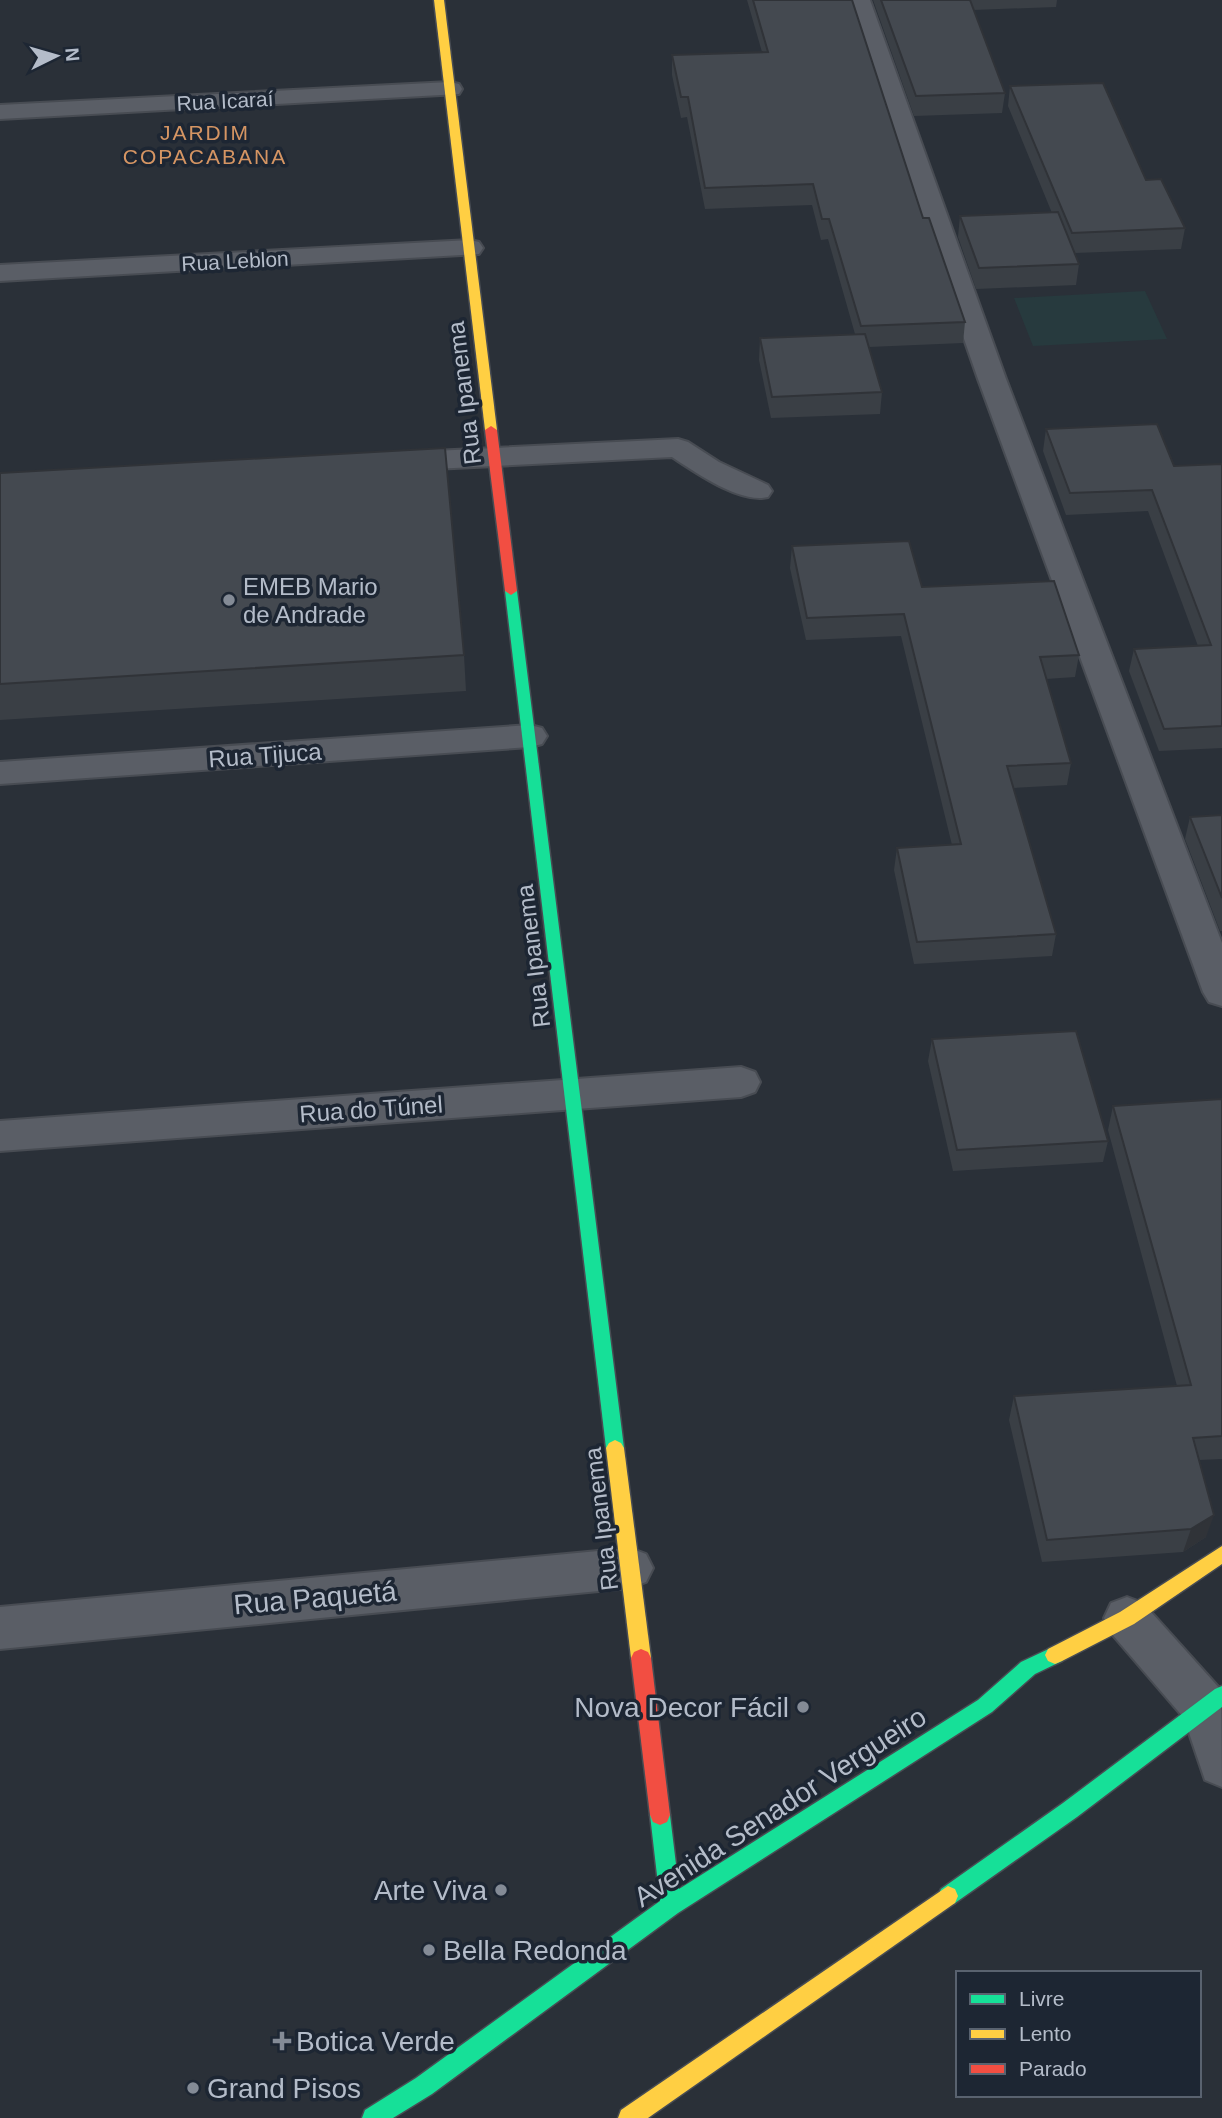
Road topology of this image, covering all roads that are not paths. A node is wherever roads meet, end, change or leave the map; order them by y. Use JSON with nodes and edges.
{"nodes":[{"id":1,"x":439,"y":0,"type":"edge"},
{"id":2,"x":858,"y":0,"type":"edge"},
{"id":3,"x":450,"y":89,"type":"junction"},
{"id":4,"x":0,"y":113,"type":"edge"},
{"id":5,"x":470,"y":248,"type":"junction"},
{"id":6,"x":0,"y":273,"type":"edge"},
{"id":7,"x":495,"y":454,"type":"junction"},
{"id":8,"x":371,"y":463,"type":"edge"},
{"id":9,"x":757,"y":491,"type":"dead end"},
{"id":10,"x":530,"y":736,"type":"junction"},
{"id":11,"x":0,"y":773,"type":"edge"},
{"id":12,"x":1222,"y":992,"type":"edge"},
{"id":13,"x":741,"y":1082,"type":"dead end"},
{"id":14,"x":573,"y":1094,"type":"junction"},
{"id":15,"x":0,"y":1136,"type":"edge"},
{"id":16,"x":1222,"y":1554,"type":"edge"},
{"id":17,"x":630,"y":1568,"type":"junction"},
{"id":18,"x":1127,"y":1618,"type":"junction"},
{"id":19,"x":0,"y":1628,"type":"edge"},
{"id":20,"x":1213,"y":1701,"type":"edge"},
{"id":21,"x":1222,"y":1764,"type":"edge"},
{"id":22,"x":671,"y":1906,"type":"junction"},
{"id":23,"x":373,"y":2118,"type":"edge"},
{"id":24,"x":629,"y":2118,"type":"edge"}],
"edges":[{"from":1,"to":3,"type":"street","name":"Rua Ipanema"},
{"from":2,"to":12,"type":"street"},
{"from":3,"to":4,"type":"street","name":"Rua Icaraí"},
{"from":3,"to":5,"type":"street","name":"Rua Ipanema"},
{"from":5,"to":6,"type":"street","name":"Rua Leblon"},
{"from":5,"to":7,"type":"street","name":"Rua Ipanema"},
{"from":7,"to":8,"type":"street"},
{"from":7,"to":9,"type":"street"},
{"from":7,"to":10,"type":"street","name":"Rua Ipanema"},
{"from":10,"to":11,"type":"street","name":"Rua Tijuca"},
{"from":10,"to":14,"type":"street","name":"Rua Ipanema"},
{"from":13,"to":14,"type":"street","name":"Rua do Túnel"},
{"from":14,"to":15,"type":"street","name":"Rua do Túnel"},
{"from":14,"to":17,"type":"street","name":"Rua Ipanema"},
{"from":16,"to":18,"type":"street","name":"Avenida Senador Vergueiro"},
{"from":17,"to":19,"type":"street","name":"Rua Paquetá"},
{"from":17,"to":22,"type":"street","name":"Rua Ipanema"},
{"from":18,"to":20,"type":"street"},
{"from":18,"to":22,"type":"street","name":"Avenida Senador Vergueiro"},
{"from":20,"to":21,"type":"street"},
{"from":20,"to":24,"type":"street"},
{"from":22,"to":23,"type":"street","name":"Avenida Senador Vergueiro"}]}
